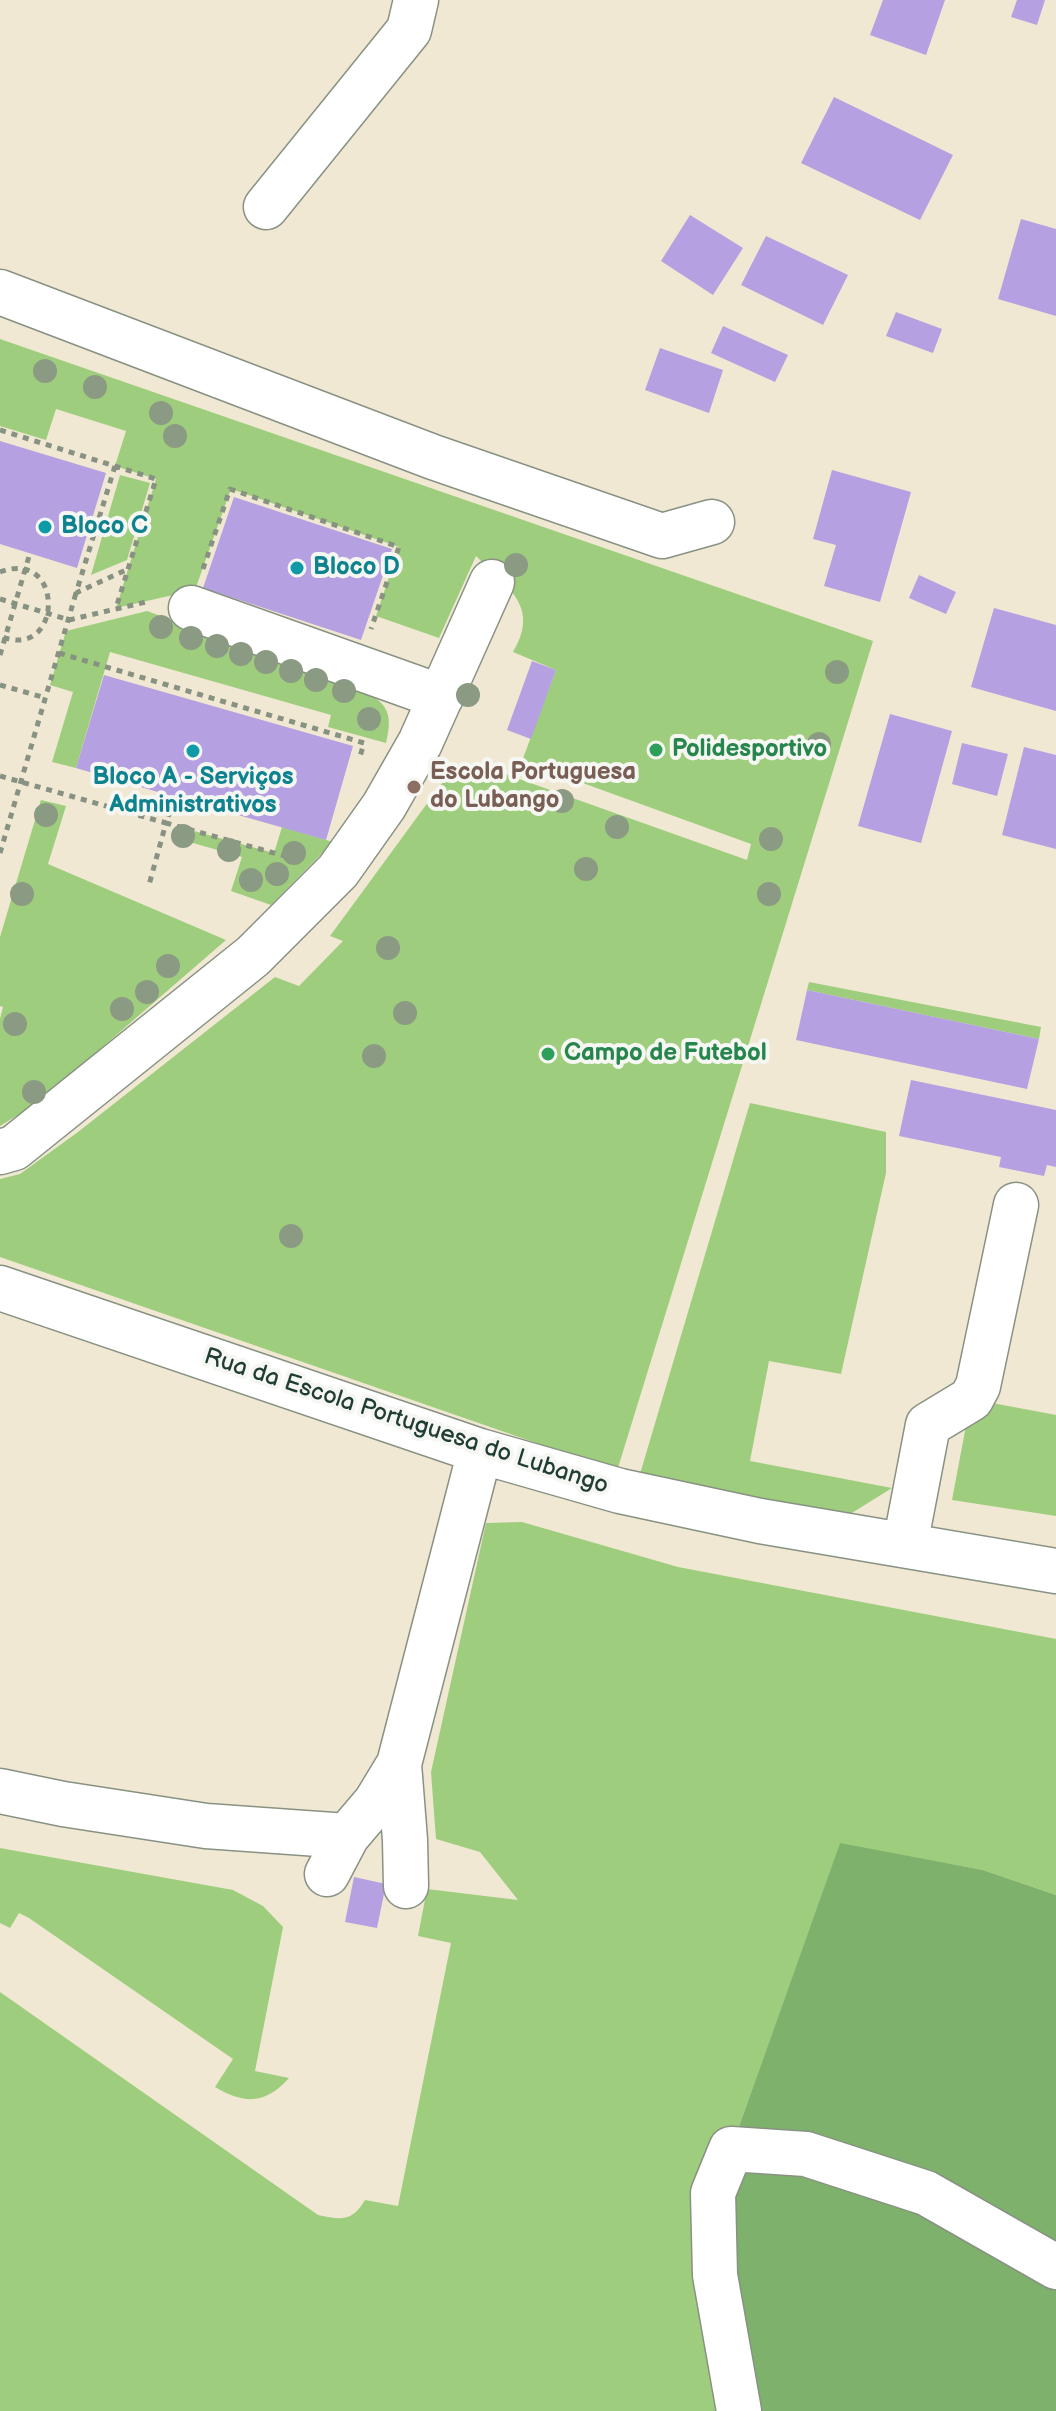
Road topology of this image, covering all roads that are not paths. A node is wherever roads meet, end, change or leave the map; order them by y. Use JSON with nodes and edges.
{"nodes":[{"id":1,"x":416,"y":0,"type":"edge"},
{"id":2,"x":266,"y":207,"type":"dead end"},
{"id":3,"x":0,"y":292,"type":"edge"},
{"id":4,"x":712,"y":522,"type":"dead end"},
{"id":5,"x":492,"y":582,"type":"dead end"},
{"id":6,"x":182,"y":594,"type":"road end"},
{"id":7,"x":441,"y":697,"type":"junction"},
{"id":8,"x":0,"y":1152,"type":"edge"},
{"id":9,"x":1016,"y":1205,"type":"dead end"},
{"id":10,"x":0,"y":1288,"type":"edge"},
{"id":11,"x":480,"y":1451,"type":"junction"},
{"id":12,"x":905,"y":1545,"type":"junction"},
{"id":13,"x":1056,"y":1571,"type":"edge"},
{"id":14,"x":399,"y":1764,"type":"junction"},
{"id":15,"x":0,"y":1791,"type":"edge"},
{"id":16,"x":347,"y":1836,"type":"junction"},
{"id":17,"x":327,"y":1874,"type":"dead end"},
{"id":18,"x":406,"y":1886,"type":"dead end"},
{"id":19,"x":1056,"y":2267,"type":"edge"},
{"id":20,"x":739,"y":2411,"type":"edge"}],
"edges":[{"from":1,"to":2,"type":"street"},
{"from":3,"to":4,"type":"street"},
{"from":5,"to":7,"type":"street"},
{"from":6,"to":7,"type":"street"},
{"from":7,"to":8,"type":"street"},
{"from":9,"to":12,"type":"street"},
{"from":10,"to":11,"type":"street","name":"Rua da Escola Portuguesa do Lubango"},
{"from":11,"to":12,"type":"street","name":"Rua da Escola Portuguesa do Lubango"},
{"from":11,"to":14,"type":"street"},
{"from":12,"to":13,"type":"street","name":"Rua da Escola Portuguesa do Lubango"},
{"from":14,"to":16,"type":"street"},
{"from":14,"to":18,"type":"street"},
{"from":15,"to":16,"type":"street"},
{"from":16,"to":17,"type":"street"},
{"from":19,"to":20,"type":"street"}]}
